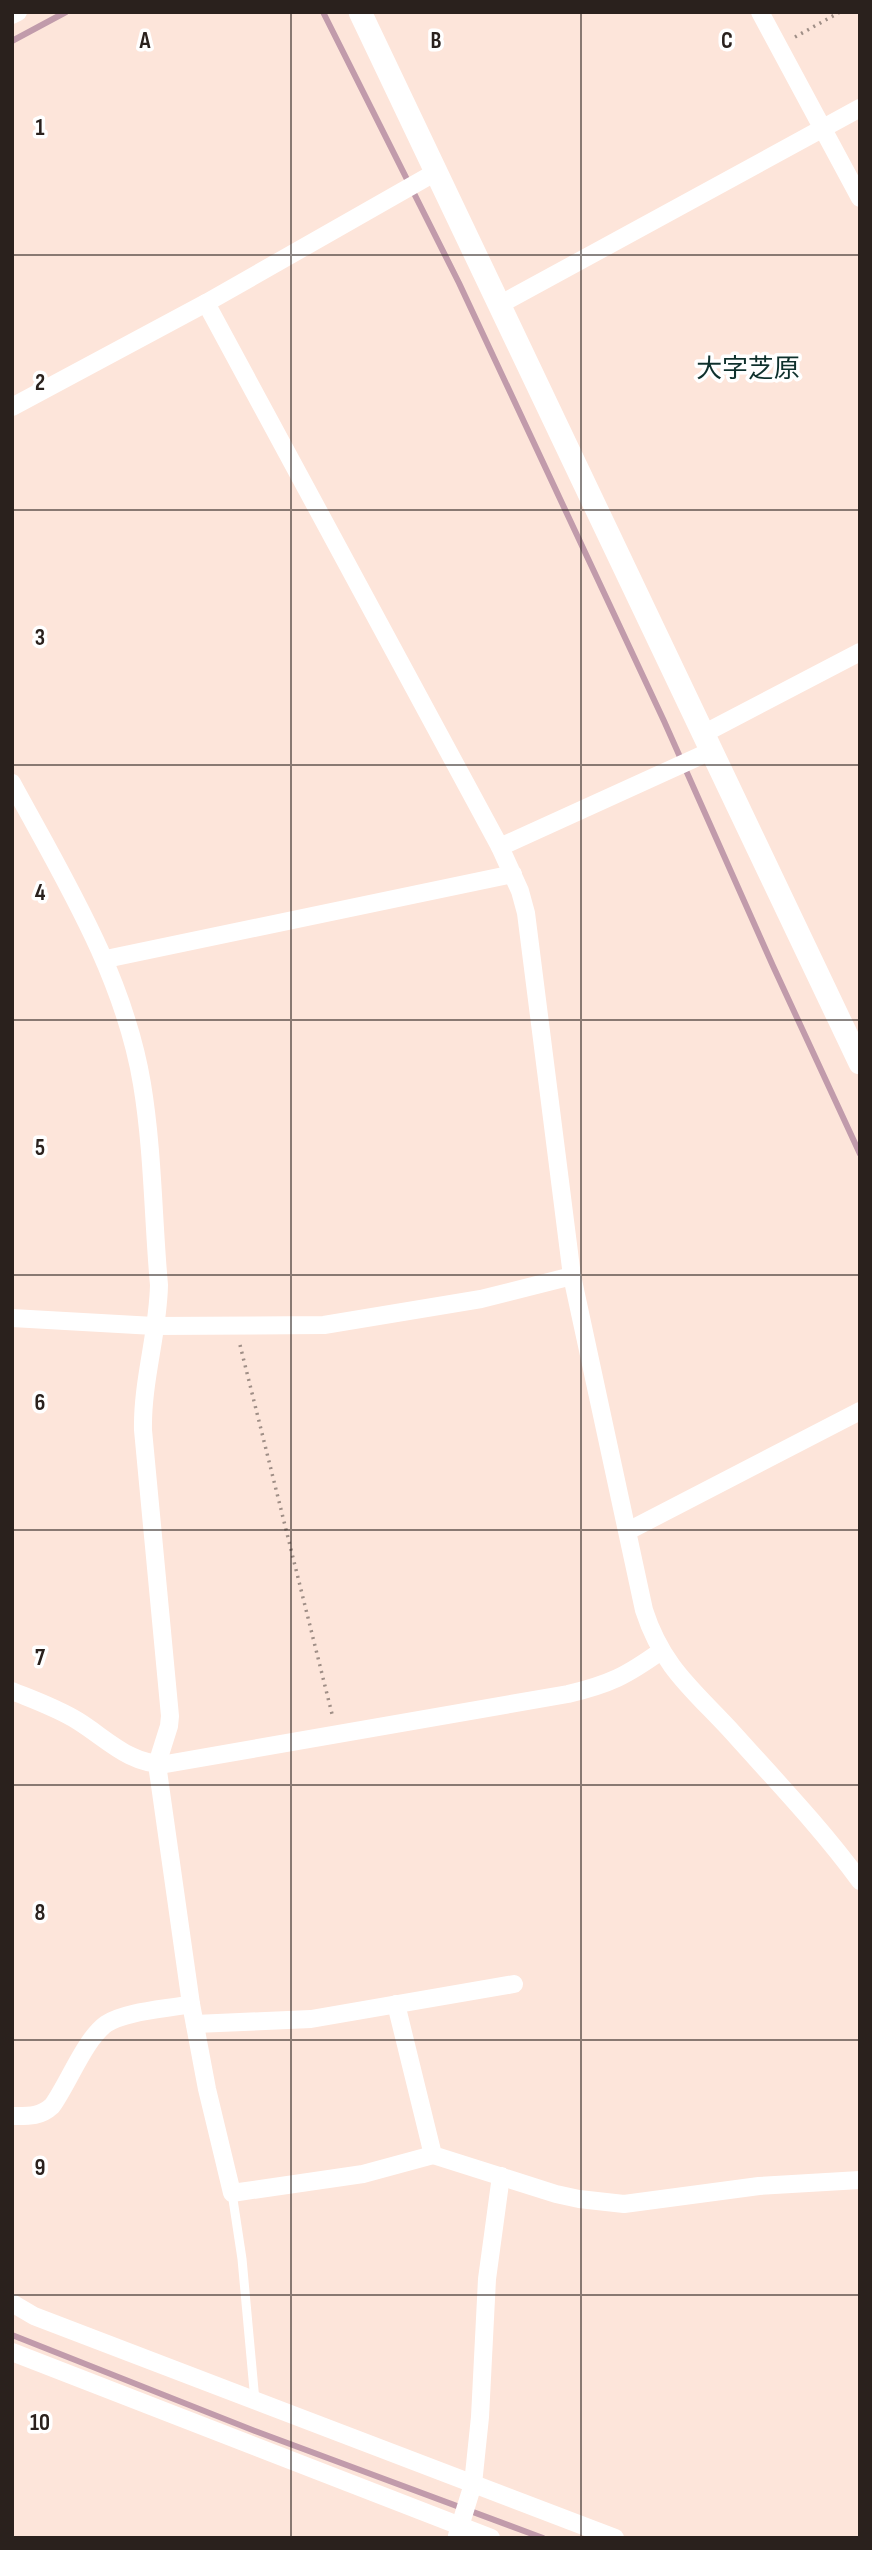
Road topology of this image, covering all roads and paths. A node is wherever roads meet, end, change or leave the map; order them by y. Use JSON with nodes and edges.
{"nodes":[{"id":1,"x":18,"y":12,"type":"edge"},
{"id":2,"x":359,"y":12,"type":"edge"},
{"id":3,"x":760,"y":12,"type":"edge"},
{"id":4,"x":839,"y":12,"type":"edge"},
{"id":5,"x":12,"y":15,"type":"edge"},
{"id":6,"x":778,"y":47,"type":"junction"},
{"id":7,"x":860,"y":108,"type":"edge"},
{"id":8,"x":822,"y":128,"type":"junction"},
{"id":9,"x":436,"y":172,"type":"junction"},
{"id":10,"x":860,"y":198,"type":"edge"},
{"id":11,"x":206,"y":303,"type":"junction"},
{"id":12,"x":499,"y":305,"type":"junction"},
{"id":13,"x":12,"y":407,"type":"edge"},
{"id":14,"x":860,"y":652,"type":"edge"},
{"id":15,"x":707,"y":742,"type":"junction"},
{"id":16,"x":12,"y":783,"type":"edge"},
{"id":17,"x":500,"y":847,"type":"junction"},
{"id":18,"x":513,"y":874,"type":"junction"},
{"id":19,"x":106,"y":959,"type":"junction"},
{"id":20,"x":860,"y":1063,"type":"edge"},
{"id":21,"x":572,"y":1276,"type":"junction"},
{"id":22,"x":12,"y":1318,"type":"edge"},
{"id":23,"x":155,"y":1326,"type":"junction"},
{"id":24,"x":235,"y":1326,"type":"junction"},
{"id":25,"x":860,"y":1411,"type":"edge"},
{"id":26,"x":628,"y":1531,"type":"junction"},
{"id":27,"x":661,"y":1651,"type":"junction"},
{"id":28,"x":12,"y":1690,"type":"edge"},
{"id":29,"x":337,"y":1736,"type":"junction"},
{"id":30,"x":157,"y":1764,"type":"junction"},
{"id":31,"x":860,"y":1881,"type":"edge"},
{"id":32,"x":514,"y":1984,"type":"dead end"},
{"id":33,"x":191,"y":2004,"type":"junction"},
{"id":34,"x":396,"y":2004,"type":"junction"},
{"id":35,"x":195,"y":2024,"type":"junction"},
{"id":36,"x":12,"y":2116,"type":"edge"},
{"id":37,"x":433,"y":2155,"type":"junction"},
{"id":38,"x":501,"y":2176,"type":"junction"},
{"id":39,"x":860,"y":2180,"type":"edge"},
{"id":40,"x":232,"y":2193,"type":"junction"},
{"id":41,"x":12,"y":2303,"type":"edge"},
{"id":42,"x":12,"y":2352,"type":"edge"},
{"id":43,"x":255,"y":2401,"type":"junction"},
{"id":44,"x":471,"y":2489,"type":"junction"},
{"id":45,"x":459,"y":2527,"type":"edge"},
{"id":46,"x":491,"y":2538,"type":"edge"},
{"id":47,"x":615,"y":2538,"type":"edge"}],
"edges":[{"from":1,"to":5,"type":"street"},
{"from":2,"to":9,"type":"street"},
{"from":3,"to":6,"type":"street"},
{"from":4,"to":6,"type":"path"},
{"from":6,"to":8,"type":"street"},
{"from":7,"to":8,"type":"street"},
{"from":8,"to":10,"type":"street"},
{"from":8,"to":12,"type":"street"},
{"from":9,"to":11,"type":"street"},
{"from":9,"to":12,"type":"street"},
{"from":11,"to":13,"type":"street"},
{"from":11,"to":17,"type":"street"},
{"from":12,"to":15,"type":"street"},
{"from":14,"to":15,"type":"street"},
{"from":15,"to":17,"type":"street"},
{"from":15,"to":20,"type":"street"},
{"from":16,"to":19,"type":"street"},
{"from":17,"to":18,"type":"street"},
{"from":18,"to":19,"type":"street"},
{"from":18,"to":21,"type":"street"},
{"from":19,"to":23,"type":"street"},
{"from":21,"to":24,"type":"street"},
{"from":21,"to":26,"type":"street"},
{"from":22,"to":23,"type":"street"},
{"from":23,"to":24,"type":"street"},
{"from":23,"to":30,"type":"street"},
{"from":24,"to":29,"type":"path"},
{"from":25,"to":26,"type":"street"},
{"from":26,"to":27,"type":"street"},
{"from":27,"to":29,"type":"street"},
{"from":27,"to":31,"type":"street"},
{"from":28,"to":30,"type":"street"},
{"from":29,"to":30,"type":"street"},
{"from":30,"to":33,"type":"street"},
{"from":32,"to":34,"type":"street"},
{"from":33,"to":35,"type":"street"},
{"from":33,"to":36,"type":"street"},
{"from":34,"to":35,"type":"street"},
{"from":34,"to":37,"type":"street"},
{"from":35,"to":40,"type":"street"},
{"from":37,"to":38,"type":"street"},
{"from":37,"to":40,"type":"street"},
{"from":38,"to":39,"type":"street"},
{"from":38,"to":44,"type":"street"},
{"from":40,"to":43,"type":"lane"},
{"from":41,"to":43,"type":"street"},
{"from":42,"to":45,"type":"street"},
{"from":43,"to":44,"type":"street"},
{"from":44,"to":45,"type":"street"},
{"from":44,"to":47,"type":"street"},
{"from":45,"to":46,"type":"street"}]}
